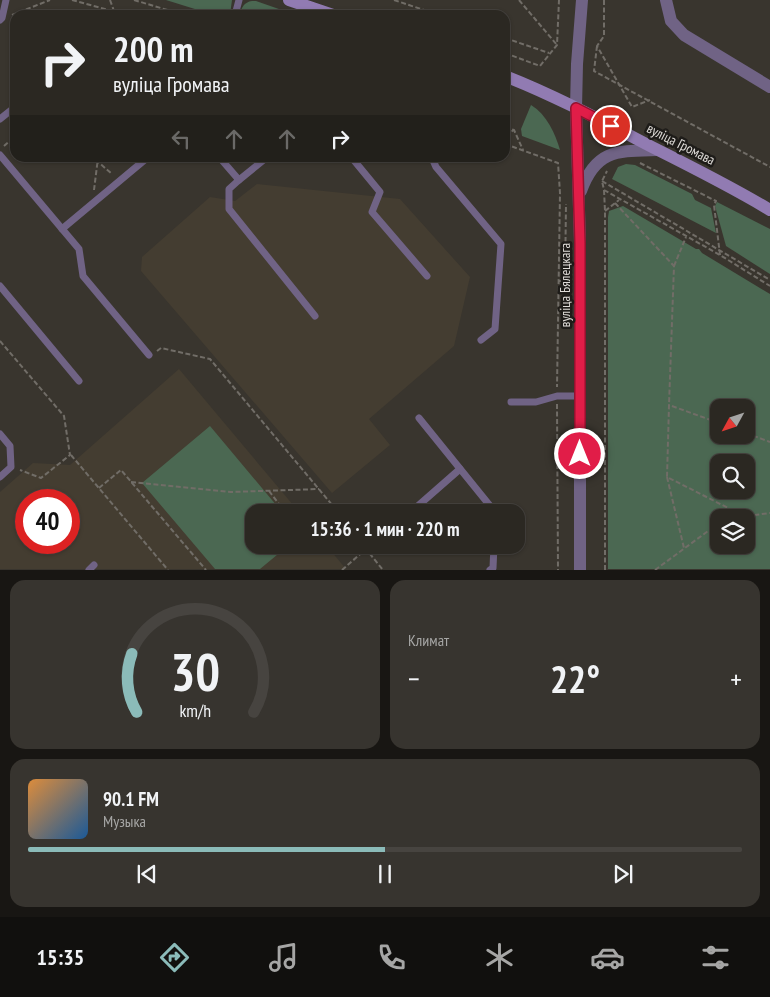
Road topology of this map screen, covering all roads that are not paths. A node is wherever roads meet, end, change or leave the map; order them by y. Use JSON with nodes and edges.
{"nodes":[{"id":1,"x":6,"y":0,"type":"edge"},
{"id":2,"x":289,"y":0,"type":"edge"},
{"id":3,"x":582,"y":0,"type":"edge"},
{"id":4,"x":666,"y":0,"type":"edge"},
{"id":5,"x":318,"y":10,"type":"edge"},
{"id":6,"x":1,"y":19,"type":"edge"},
{"id":7,"x":510,"y":78,"type":"edge"},
{"id":8,"x":770,"y":87,"type":"edge"},
{"id":9,"x":576,"y":108,"type":"junction"},
{"id":10,"x":10,"y":111,"type":"edge"},
{"id":11,"x":0,"y":119,"type":"edge"},
{"id":12,"x":657,"y":150,"type":"junction"},
{"id":13,"x":0,"y":155,"type":"edge"},
{"id":14,"x":142,"y":162,"type":"edge"},
{"id":15,"x":223,"y":162,"type":"edge"},
{"id":16,"x":261,"y":162,"type":"edge"},
{"id":17,"x":355,"y":162,"type":"edge"},
{"id":18,"x":434,"y":162,"type":"edge"},
{"id":19,"x":239,"y":180,"type":"junction"},
{"id":20,"x":579,"y":195,"type":"junction"},
{"id":21,"x":770,"y":210,"type":"edge"},
{"id":22,"x":62,"y":228,"type":"junction"},
{"id":23,"x":427,"y":276,"type":"dead end"},
{"id":24,"x":0,"y":286,"type":"edge"},
{"id":25,"x":316,"y":316,"type":"dead end"},
{"id":26,"x":481,"y":340,"type":"dead end"},
{"id":27,"x":149,"y":355,"type":"road end"},
{"id":28,"x":79,"y":381,"type":"dead end"},
{"id":29,"x":580,"y":396,"type":"junction"},
{"id":30,"x":511,"y":402,"type":"dead end"},
{"id":31,"x":419,"y":418,"type":"dead end"},
{"id":32,"x":0,"y":434,"type":"edge"},
{"id":33,"x":460,"y":469,"type":"junction"},
{"id":34,"x":0,"y":477,"type":"edge"},
{"id":35,"x":421,"y":504,"type":"edge"},
{"id":36,"x":488,"y":504,"type":"edge"},
{"id":37,"x":494,"y":554,"type":"edge"},
{"id":38,"x":490,"y":570,"type":"edge"},
{"id":39,"x":580,"y":570,"type":"edge"}],
"edges":[{"from":1,"to":6,"type":"lane"},
{"from":2,"to":5,"type":"main road"},
{"from":3,"to":9,"type":"street","name":"вуліца Бялецкага"},
{"from":4,"to":8,"type":"street"},
{"from":7,"to":9,"type":"main road","name":"вуліца Громава"},
{"from":9,"to":12,"type":"main road","name":"вуліца Громава"},
{"from":9,"to":20,"type":"street","name":"вуліца Бялецкага"},
{"from":10,"to":11,"type":"lane"},
{"from":12,"to":20,"type":"street"},
{"from":12,"to":21,"type":"main road","name":"вуліца Громава"},
{"from":13,"to":22,"type":"lane"},
{"from":14,"to":22,"type":"lane"},
{"from":15,"to":19,"type":"lane"},
{"from":16,"to":19,"type":"lane"},
{"from":17,"to":23,"type":"lane"},
{"from":18,"to":26,"type":"lane"},
{"from":19,"to":25,"type":"lane"},
{"from":20,"to":29,"type":"street","name":"вуліца Бялецкага"},
{"from":22,"to":27,"type":"lane"},
{"from":24,"to":28,"type":"lane"},
{"from":29,"to":30,"type":"lane"},
{"from":29,"to":39,"type":"street","name":"вуліца Бялецкага"},
{"from":31,"to":33,"type":"lane"},
{"from":32,"to":34,"type":"lane"},
{"from":33,"to":35,"type":"lane"},
{"from":33,"to":36,"type":"lane"},
{"from":37,"to":38,"type":"lane"}]}
